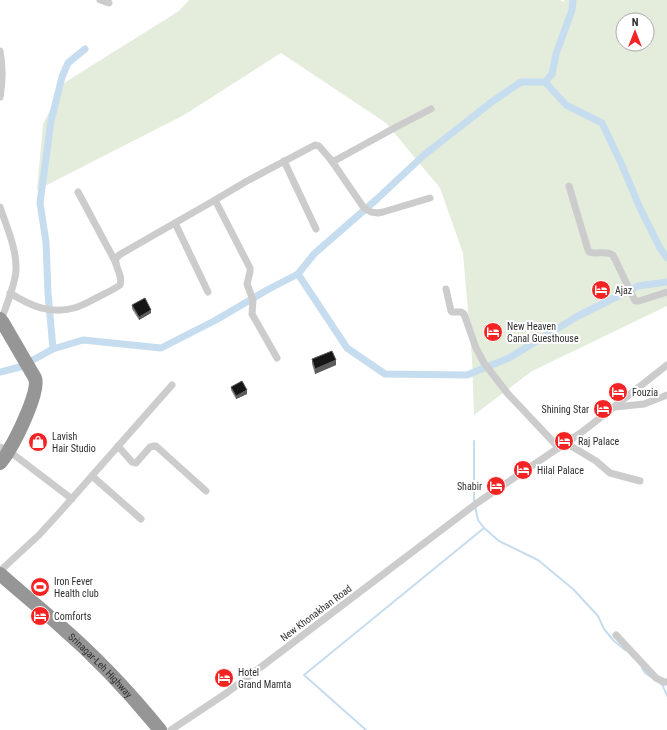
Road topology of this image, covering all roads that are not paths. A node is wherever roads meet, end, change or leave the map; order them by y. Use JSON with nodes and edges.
{"nodes":[{"id":1,"x":100,"y":0,"type":"edge"},
{"id":2,"x":109,"y":3,"type":"dead end"},
{"id":3,"x":0,"y":51,"type":"edge"},
{"id":4,"x":0,"y":97,"type":"edge"},
{"id":5,"x":430,"y":109,"type":"dead end"},
{"id":6,"x":331,"y":160,"type":"junction"},
{"id":7,"x":284,"y":161,"type":"junction"},
{"id":8,"x":569,"y":186,"type":"dead end"},
{"id":9,"x":78,"y":192,"type":"dead end"},
{"id":10,"x":430,"y":198,"type":"dead end"},
{"id":11,"x":215,"y":200,"type":"junction"},
{"id":12,"x":0,"y":207,"type":"edge"},
{"id":13,"x":175,"y":223,"type":"junction"},
{"id":14,"x":316,"y":229,"type":"dead end"},
{"id":15,"x":116,"y":263,"type":"junction"},
{"id":16,"x":446,"y":289,"type":"dead end"},
{"id":17,"x":208,"y":292,"type":"dead end"},
{"id":18,"x":667,"y":292,"type":"edge"},
{"id":19,"x":10,"y":293,"type":"junction"},
{"id":20,"x":3,"y":317,"type":"edge"},
{"id":21,"x":277,"y":358,"type":"dead end"},
{"id":22,"x":667,"y":366,"type":"edge"},
{"id":23,"x":172,"y":385,"type":"dead end"},
{"id":24,"x":667,"y":396,"type":"edge"},
{"id":25,"x":615,"y":407,"type":"junction"},
{"id":26,"x":566,"y":443,"type":"junction"},
{"id":27,"x":118,"y":446,"type":"junction"},
{"id":28,"x":559,"y":448,"type":"junction"},
{"id":29,"x":5,"y":449,"type":"edge"},
{"id":30,"x":0,"y":463,"type":"edge"},
{"id":31,"x":92,"y":476,"type":"junction"},
{"id":32,"x":640,"y":481,"type":"dead end"},
{"id":33,"x":206,"y":491,"type":"dead end"},
{"id":34,"x":72,"y":499,"type":"junction"},
{"id":35,"x":141,"y":519,"type":"dead end"},
{"id":36,"x":0,"y":572,"type":"edge"},
{"id":37,"x":616,"y":635,"type":"dead end"},
{"id":38,"x":667,"y":682,"type":"edge"},
{"id":39,"x":160,"y":730,"type":"edge"},
{"id":40,"x":171,"y":730,"type":"edge"}],
"edges":[{"from":1,"to":2,"type":"street"},
{"from":3,"to":4,"type":"street"},
{"from":5,"to":6,"type":"street"},
{"from":6,"to":7,"type":"street"},
{"from":6,"to":10,"type":"street"},
{"from":7,"to":11,"type":"street"},
{"from":7,"to":14,"type":"street"},
{"from":8,"to":18,"type":"street"},
{"from":9,"to":15,"type":"street"},
{"from":11,"to":13,"type":"street"},
{"from":11,"to":21,"type":"street"},
{"from":12,"to":19,"type":"street"},
{"from":13,"to":15,"type":"street"},
{"from":13,"to":17,"type":"street"},
{"from":15,"to":19,"type":"street"},
{"from":16,"to":28,"type":"street"},
{"from":19,"to":20,"type":"street"},
{"from":20,"to":29,"type":"highway"},
{"from":22,"to":25,"type":"street","name":"New Khonakhan Road"},
{"from":23,"to":27,"type":"street"},
{"from":24,"to":25,"type":"street"},
{"from":25,"to":26,"type":"street","name":"New Khonakhan Road"},
{"from":26,"to":28,"type":"street","name":"New Khonakhan Road"},
{"from":26,"to":32,"type":"street"},
{"from":27,"to":31,"type":"street"},
{"from":27,"to":33,"type":"street"},
{"from":28,"to":40,"type":"street","name":"New Khonakhan Road"},
{"from":29,"to":30,"type":"highway"},
{"from":29,"to":34,"type":"street"},
{"from":31,"to":34,"type":"street"},
{"from":31,"to":35,"type":"street"},
{"from":34,"to":36,"type":"street"},
{"from":36,"to":39,"type":"highway","name":"Srinagar-Leh Highway"},
{"from":37,"to":38,"type":"street"}]}
